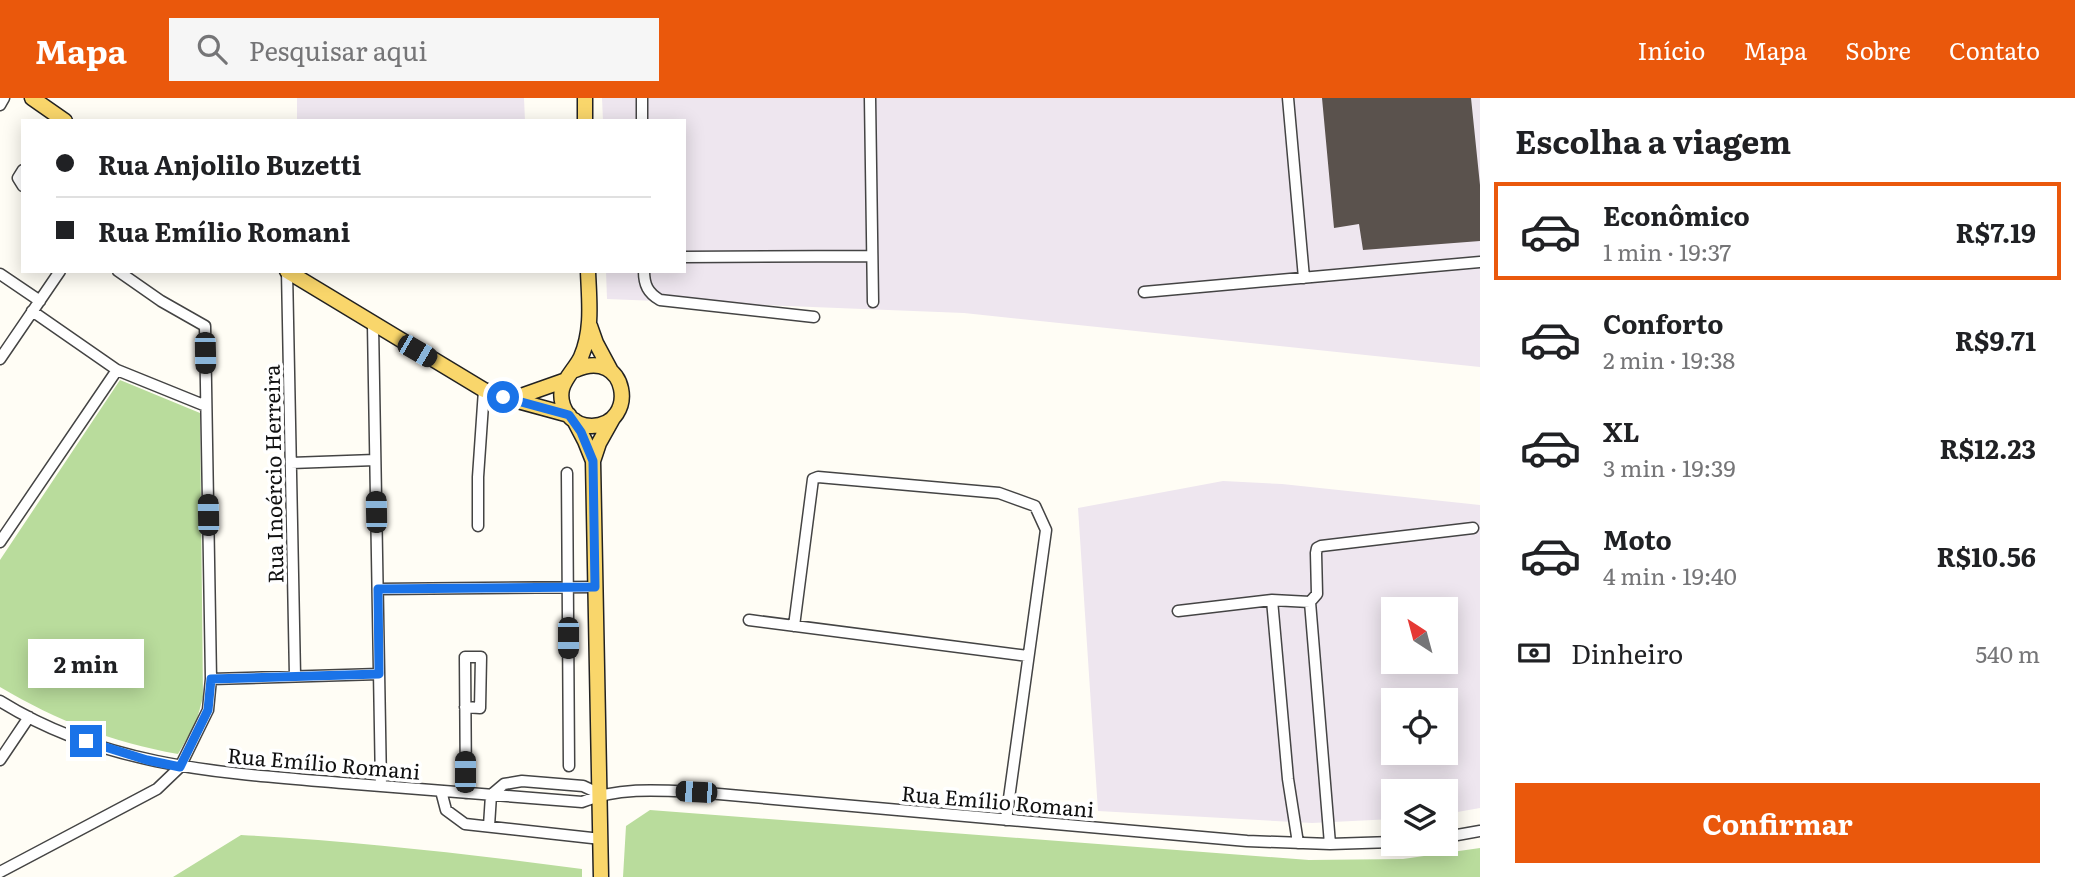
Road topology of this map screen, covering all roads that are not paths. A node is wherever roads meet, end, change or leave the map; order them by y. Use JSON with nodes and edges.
{"nodes":[{"id":1,"x":5,"y":98,"type":"edge"},
{"id":2,"x":32,"y":98,"type":"edge"},
{"id":3,"x":585,"y":98,"type":"edge"},
{"id":4,"x":642,"y":98,"type":"edge"},
{"id":5,"x":870,"y":98,"type":"edge"},
{"id":6,"x":1288,"y":98,"type":"edge"},
{"id":7,"x":0,"y":105,"type":"edge"},
{"id":8,"x":62,"y":119,"type":"edge"},
{"id":9,"x":585,"y":119,"type":"edge"},
{"id":10,"x":642,"y":119,"type":"edge"},
{"id":11,"x":872,"y":256,"type":"junction"},
{"id":12,"x":686,"y":257,"type":"edge"},
{"id":13,"x":1480,"y":262,"type":"edge"},
{"id":14,"x":59,"y":273,"type":"edge"},
{"id":15,"x":121,"y":273,"type":"edge"},
{"id":16,"x":287,"y":273,"type":"edge"},
{"id":17,"x":290,"y":273,"type":"edge"},
{"id":18,"x":588,"y":273,"type":"edge"},
{"id":19,"x":644,"y":273,"type":"edge"},
{"id":20,"x":0,"y":274,"type":"edge"},
{"id":21,"x":1304,"y":278,"type":"junction"},
{"id":22,"x":1144,"y":292,"type":"dead end"},
{"id":23,"x":40,"y":301,"type":"junction"},
{"id":24,"x":873,"y":302,"type":"dead end"},
{"id":25,"x":32,"y":312,"type":"junction"},
{"id":26,"x":814,"y":317,"type":"dead end"},
{"id":27,"x":373,"y":325,"type":"junction"},
{"id":28,"x":590,"y":326,"type":"junction"},
{"id":29,"x":0,"y":359,"type":"edge"},
{"id":30,"x":117,"y":370,"type":"junction"},
{"id":31,"x":612,"y":372,"type":"junction"},
{"id":32,"x":570,"y":375,"type":"junction"},
{"id":33,"x":484,"y":390,"type":"junction"},
{"id":34,"x":513,"y":399,"type":"junction"},
{"id":35,"x":206,"y":406,"type":"junction"},
{"id":36,"x":614,"y":417,"type":"junction"},
{"id":37,"x":571,"y":418,"type":"junction"},
{"id":38,"x":375,"y":460,"type":"junction"},
{"id":39,"x":593,"y":461,"type":"junction"},
{"id":40,"x":291,"y":463,"type":"junction"},
{"id":41,"x":567,"y":473,"type":"dead end"},
{"id":42,"x":478,"y":526,"type":"dead end"},
{"id":43,"x":1473,"y":528,"type":"dead end"},
{"id":44,"x":0,"y":542,"type":"edge"},
{"id":45,"x":568,"y":587,"type":"junction"},
{"id":46,"x":595,"y":587,"type":"junction"},
{"id":47,"x":378,"y":589,"type":"junction"},
{"id":48,"x":1272,"y":600,"type":"junction"},
{"id":49,"x":1310,"y":602,"type":"junction"},
{"id":50,"x":1178,"y":611,"type":"dead end"},
{"id":51,"x":749,"y":620,"type":"dead end"},
{"id":52,"x":794,"y":626,"type":"junction"},
{"id":53,"x":1028,"y":656,"type":"junction"},
{"id":54,"x":379,"y":674,"type":"junction"},
{"id":55,"x":295,"y":676,"type":"junction"},
{"id":56,"x":211,"y":679,"type":"junction"},
{"id":57,"x":0,"y":701,"type":"edge"},
{"id":58,"x":465,"y":707,"type":"junction"},
{"id":59,"x":29,"y":717,"type":"junction"},
{"id":60,"x":0,"y":760,"type":"edge"},
{"id":61,"x":569,"y":766,"type":"dead end"},
{"id":62,"x":180,"y":767,"type":"junction"},
{"id":63,"x":381,"y":786,"type":"junction"},
{"id":64,"x":441,"y":791,"type":"junction"},
{"id":65,"x":466,"y":793,"type":"junction"},
{"id":66,"x":600,"y":794,"type":"junction"},
{"id":67,"x":491,"y":795,"type":"junction"},
{"id":68,"x":1006,"y":820,"type":"junction"},
{"id":69,"x":488,"y":826,"type":"junction"},
{"id":70,"x":1480,"y":831,"type":"edge"},
{"id":71,"x":1458,"y":835,"type":"edge"},
{"id":72,"x":601,"y":839,"type":"junction"},
{"id":73,"x":1381,"y":842,"type":"edge"},
{"id":74,"x":1298,"y":843,"type":"junction"},
{"id":75,"x":1330,"y":844,"type":"junction"},
{"id":76,"x":0,"y":872,"type":"edge"},
{"id":77,"x":601,"y":877,"type":"edge"}],
"edges":[{"from":1,"to":7,"type":"street"},
{"from":2,"to":8,"type":"main road"},
{"from":3,"to":9,"type":"main road"},
{"from":4,"to":10,"type":"street"},
{"from":5,"to":11,"type":"street"},
{"from":6,"to":21,"type":"street"},
{"from":11,"to":12,"type":"street"},
{"from":11,"to":24,"type":"street"},
{"from":13,"to":21,"type":"street"},
{"from":14,"to":23,"type":"street"},
{"from":15,"to":35,"type":"street"},
{"from":16,"to":40,"type":"street","name":"Rua Inoércio Herreira"},
{"from":17,"to":27,"type":"main road"},
{"from":18,"to":28,"type":"main road"},
{"from":19,"to":26,"type":"street"},
{"from":20,"to":23,"type":"street"},
{"from":21,"to":22,"type":"street"},
{"from":23,"to":25,"type":"street"},
{"from":25,"to":29,"type":"street"},
{"from":25,"to":30,"type":"street"},
{"from":27,"to":33,"type":"main road"},
{"from":27,"to":38,"type":"street"},
{"from":28,"to":31,"type":"main road"},
{"from":28,"to":32,"type":"main road"},
{"from":30,"to":35,"type":"street"},
{"from":30,"to":44,"type":"street"},
{"from":31,"to":32,"type":"main road"},
{"from":31,"to":36,"type":"main road"},
{"from":32,"to":34,"type":"main road"},
{"from":32,"to":37,"type":"main road"},
{"from":33,"to":34,"type":"main road"},
{"from":33,"to":42,"type":"street"},
{"from":34,"to":37,"type":"main road"},
{"from":35,"to":56,"type":"street"},
{"from":36,"to":37,"type":"main road"},
{"from":36,"to":39,"type":"main road"},
{"from":37,"to":39,"type":"main road"},
{"from":38,"to":40,"type":"street"},
{"from":38,"to":47,"type":"street"},
{"from":39,"to":46,"type":"main road"},
{"from":40,"to":55,"type":"street","name":"Rua Inoércio Herreira"},
{"from":41,"to":45,"type":"street"},
{"from":43,"to":49,"type":"street"},
{"from":45,"to":46,"type":"street"},
{"from":45,"to":47,"type":"street"},
{"from":45,"to":61,"type":"street"},
{"from":46,"to":66,"type":"main road"},
{"from":47,"to":54,"type":"street"},
{"from":48,"to":49,"type":"street"},
{"from":48,"to":50,"type":"street"},
{"from":48,"to":74,"type":"street"},
{"from":49,"to":75,"type":"street"},
{"from":51,"to":52,"type":"street"},
{"from":52,"to":53,"type":"street"},
{"from":52,"to":53,"type":"street"},
{"from":53,"to":68,"type":"street"},
{"from":54,"to":55,"type":"street"},
{"from":54,"to":63,"type":"street"},
{"from":55,"to":56,"type":"street"},
{"from":56,"to":62,"type":"street"},
{"from":57,"to":59,"type":"street","name":"Rua Emílio Romani"},
{"from":58,"to":58,"type":"street"},
{"from":58,"to":65,"type":"street"},
{"from":59,"to":60,"type":"street"},
{"from":59,"to":62,"type":"street","name":"Rua Emílio Romani"},
{"from":62,"to":63,"type":"street","name":"Rua Emílio Romani"},
{"from":62,"to":76,"type":"street"},
{"from":63,"to":64,"type":"street","name":"Rua Emílio Romani"},
{"from":64,"to":65,"type":"street","name":"Rua Emílio Romani"},
{"from":64,"to":69,"type":"street"},
{"from":65,"to":67,"type":"street","name":"Rua Emílio Romani"},
{"from":66,"to":67,"type":"street","name":"Rua Emílio Romani"},
{"from":66,"to":67,"type":"street","name":"Rua Emílio Romani"},
{"from":66,"to":68,"type":"street","name":"Rua Emílio Romani"},
{"from":66,"to":72,"type":"main road"},
{"from":67,"to":69,"type":"street"},
{"from":68,"to":74,"type":"street","name":"Rua Emílio Romani"},
{"from":69,"to":72,"type":"street"},
{"from":70,"to":71,"type":"street"},
{"from":72,"to":77,"type":"main road"},
{"from":73,"to":75,"type":"street","name":"Rua Emílio Romani"},
{"from":74,"to":75,"type":"street","name":"Rua Emílio Romani"}]}
